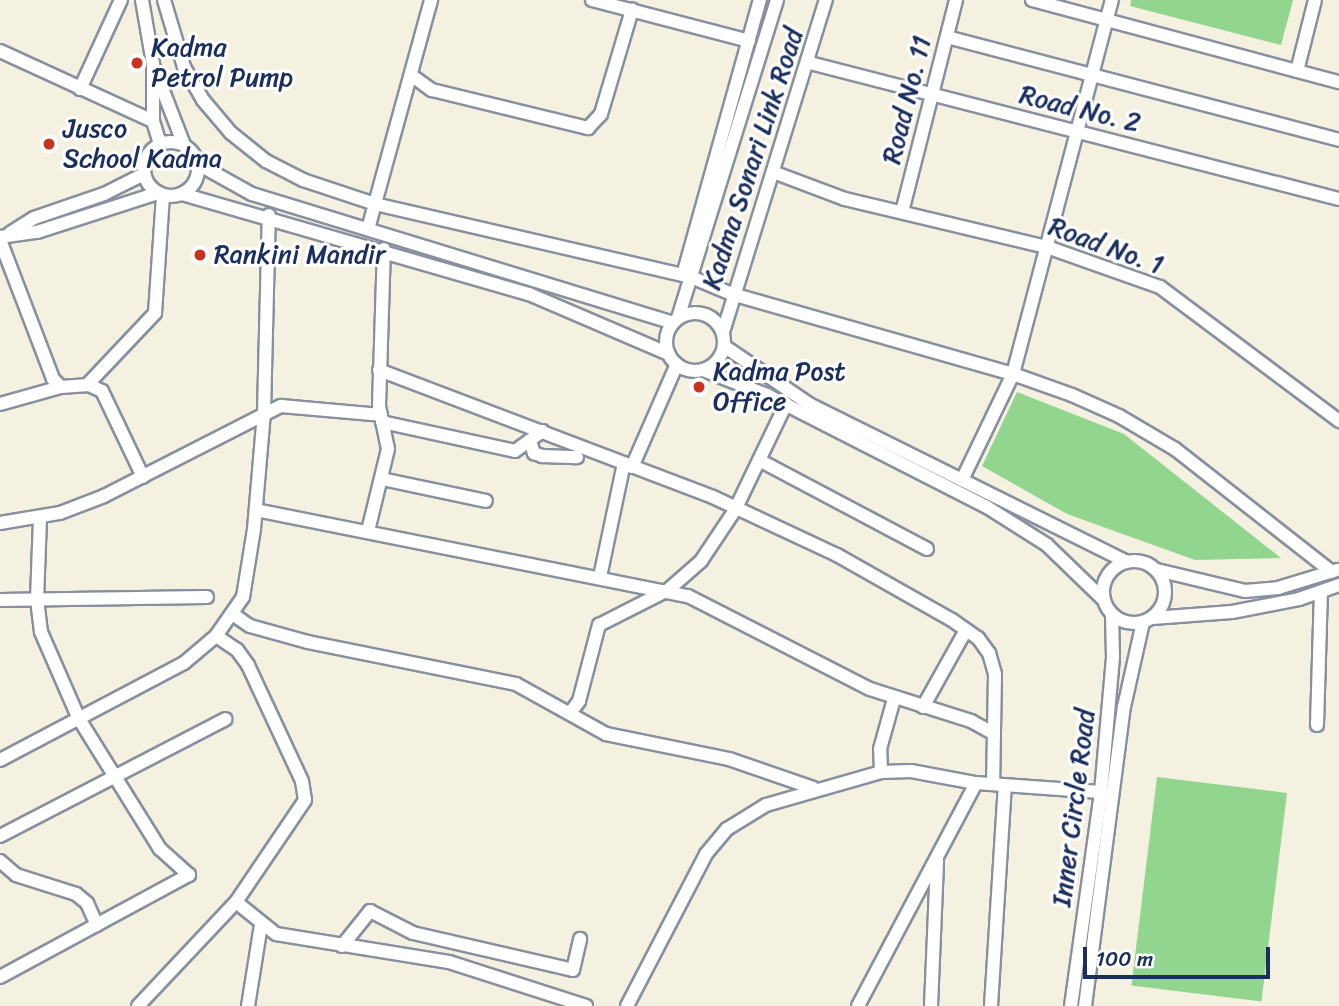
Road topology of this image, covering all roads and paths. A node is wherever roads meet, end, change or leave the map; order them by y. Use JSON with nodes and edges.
{"nodes":[{"id":1,"x":121,"y":0,"type":"edge"},
{"id":2,"x":142,"y":0,"type":"edge"},
{"id":3,"x":164,"y":0,"type":"edge"},
{"id":4,"x":431,"y":0,"type":"edge"},
{"id":5,"x":760,"y":0,"type":"edge"},
{"id":6,"x":777,"y":0,"type":"edge"},
{"id":7,"x":826,"y":0,"type":"edge"},
{"id":8,"x":956,"y":0,"type":"edge"},
{"id":9,"x":1032,"y":0,"type":"edge"},
{"id":10,"x":1112,"y":0,"type":"edge"},
{"id":11,"x":1315,"y":0,"type":"edge"},
{"id":12,"x":597,"y":1,"type":"edge"},
{"id":13,"x":632,"y":10,"type":"junction"},
{"id":14,"x":1107,"y":20,"type":"junction"},
{"id":15,"x":947,"y":37,"type":"junction"},
{"id":16,"x":749,"y":41,"type":"junction"},
{"id":17,"x":0,"y":51,"type":"edge"},
{"id":18,"x":810,"y":63,"type":"junction"},
{"id":19,"x":153,"y":64,"type":"junction"},
{"id":20,"x":1297,"y":71,"type":"junction"},
{"id":21,"x":1092,"y":74,"type":"junction"},
{"id":22,"x":411,"y":75,"type":"junction"},
{"id":23,"x":1339,"y":82,"type":"edge"},
{"id":24,"x":80,"y":89,"type":"junction"},
{"id":25,"x":932,"y":94,"type":"junction"},
{"id":26,"x":153,"y":121,"type":"junction"},
{"id":27,"x":1077,"y":132,"type":"junction"},
{"id":28,"x":1339,"y":140,"type":"edge"},
{"id":29,"x":160,"y":144,"type":"junction"},
{"id":30,"x":184,"y":145,"type":"junction"},
{"id":31,"x":198,"y":164,"type":"junction"},
{"id":32,"x":773,"y":172,"type":"junction"},
{"id":33,"x":144,"y":174,"type":"junction"},
{"id":34,"x":182,"y":194,"type":"junction"},
{"id":35,"x":161,"y":195,"type":"junction"},
{"id":36,"x":1339,"y":199,"type":"edge"},
{"id":37,"x":375,"y":204,"type":"junction"},
{"id":38,"x":902,"y":212,"type":"junction"},
{"id":39,"x":269,"y":215,"type":"junction"},
{"id":40,"x":368,"y":229,"type":"junction"},
{"id":41,"x":2,"y":237,"type":"edge"},
{"id":42,"x":1047,"y":247,"type":"junction"},
{"id":43,"x":384,"y":249,"type":"junction"},
{"id":44,"x":687,"y":276,"type":"junction"},
{"id":45,"x":733,"y":294,"type":"junction"},
{"id":46,"x":676,"y":321,"type":"junction"},
{"id":47,"x":723,"y":339,"type":"junction"},
{"id":48,"x":673,"y":359,"type":"junction"},
{"id":49,"x":379,"y":370,"type":"junction"},
{"id":50,"x":703,"y":370,"type":"junction"},
{"id":51,"x":1013,"y":374,"type":"junction"},
{"id":52,"x":87,"y":385,"type":"junction"},
{"id":53,"x":61,"y":387,"type":"junction"},
{"id":54,"x":0,"y":404,"type":"edge"},
{"id":55,"x":786,"y":404,"type":"junction"},
{"id":56,"x":264,"y":413,"type":"junction"},
{"id":57,"x":381,"y":419,"type":"junction"},
{"id":58,"x":1339,"y":421,"type":"edge"},
{"id":59,"x":543,"y":431,"type":"junction"},
{"id":60,"x":530,"y":440,"type":"junction"},
{"id":61,"x":577,"y":457,"type":"dead end"},
{"id":62,"x":759,"y":460,"type":"junction"},
{"id":63,"x":628,"y":465,"type":"junction"},
{"id":64,"x":143,"y":477,"type":"junction"},
{"id":65,"x":382,"y":480,"type":"junction"},
{"id":66,"x":962,"y":480,"type":"junction"},
{"id":67,"x":486,"y":501,"type":"dead end"},
{"id":68,"x":256,"y":510,"type":"junction"},
{"id":69,"x":735,"y":510,"type":"junction"},
{"id":70,"x":40,"y":518,"type":"junction"},
{"id":71,"x":0,"y":523,"type":"edge"},
{"id":72,"x":368,"y":531,"type":"junction"},
{"id":73,"x":926,"y":549,"type":"dead end"},
{"id":74,"x":1127,"y":562,"type":"junction"},
{"id":75,"x":1157,"y":570,"type":"junction"},
{"id":76,"x":1335,"y":571,"type":"edge"},
{"id":77,"x":600,"y":577,"type":"junction"},
{"id":78,"x":1339,"y":585,"type":"edge"},
{"id":79,"x":667,"y":590,"type":"junction"},
{"id":80,"x":1321,"y":593,"type":"junction"},
{"id":81,"x":207,"y":597,"type":"dead end"},
{"id":82,"x":0,"y":600,"type":"edge"},
{"id":83,"x":37,"y":600,"type":"junction"},
{"id":84,"x":1104,"y":600,"type":"junction"},
{"id":85,"x":234,"y":615,"type":"junction"},
{"id":86,"x":1112,"y":615,"type":"junction"},
{"id":87,"x":1148,"y":620,"type":"junction"},
{"id":88,"x":966,"y":630,"type":"junction"},
{"id":89,"x":216,"y":636,"type":"junction"},
{"id":90,"x":894,"y":699,"type":"junction"},
{"id":91,"x":923,"y":707,"type":"junction"},
{"id":92,"x":570,"y":713,"type":"junction"},
{"id":93,"x":79,"y":719,"type":"junction"},
{"id":94,"x":226,"y":719,"type":"dead end"},
{"id":95,"x":1317,"y":726,"type":"dead end"},
{"id":96,"x":994,"y":734,"type":"junction"},
{"id":97,"x":0,"y":760,"type":"edge"},
{"id":98,"x":881,"y":772,"type":"junction"},
{"id":99,"x":113,"y":774,"type":"junction"},
{"id":100,"x":975,"y":783,"type":"junction"},
{"id":101,"x":999,"y":785,"type":"junction"},
{"id":102,"x":813,"y":788,"type":"junction"},
{"id":103,"x":1101,"y":792,"type":"junction"},
{"id":104,"x":0,"y":836,"type":"edge"},
{"id":105,"x":937,"y":857,"type":"junction"},
{"id":106,"x":0,"y":861,"type":"edge"},
{"id":107,"x":236,"y":902,"type":"junction"},
{"id":108,"x":97,"y":925,"type":"junction"},
{"id":109,"x":261,"y":925,"type":"junction"},
{"id":110,"x":580,"y":939,"type":"dead end"},
{"id":111,"x":342,"y":946,"type":"junction"},
{"id":112,"x":0,"y":977,"type":"edge"},
{"id":113,"x":138,"y":1006,"type":"edge"},
{"id":114,"x":248,"y":1006,"type":"edge"},
{"id":115,"x":586,"y":1006,"type":"edge"},
{"id":116,"x":626,"y":1006,"type":"edge"},
{"id":117,"x":858,"y":1006,"type":"edge"},
{"id":118,"x":931,"y":1006,"type":"edge"},
{"id":119,"x":991,"y":1006,"type":"edge"},
{"id":120,"x":1071,"y":1006,"type":"edge"},
{"id":121,"x":1085,"y":1006,"type":"edge"}],
"edges":[{"from":1,"to":24,"type":"street"},
{"from":2,"to":19,"type":"street"},
{"from":3,"to":37,"type":"street"},
{"from":4,"to":22,"type":"street"},
{"from":5,"to":16,"type":"street"},
{"from":6,"to":44,"type":"street","name":"Kadma Sonari Link Road"},
{"from":7,"to":18,"type":"street","name":"Kadma Sonari Link Road"},
{"from":8,"to":15,"type":"street","name":"Road No. 11"},
{"from":9,"to":14,"type":"street"},
{"from":10,"to":14,"type":"street"},
{"from":11,"to":20,"type":"street"},
{"from":12,"to":13,"type":"street"},
{"from":13,"to":16,"type":"street"},
{"from":13,"to":22,"type":"street"},
{"from":14,"to":20,"type":"street"},
{"from":14,"to":21,"type":"street"},
{"from":15,"to":21,"type":"street"},
{"from":15,"to":25,"type":"street","name":"Road No. 11"},
{"from":16,"to":44,"type":"street"},
{"from":17,"to":24,"type":"street"},
{"from":18,"to":25,"type":"street","name":"Road No. 2"},
{"from":18,"to":32,"type":"street","name":"Kadma Sonari Link Road"},
{"from":19,"to":26,"type":"street"},
{"from":19,"to":30,"type":"street"},
{"from":20,"to":23,"type":"street"},
{"from":21,"to":27,"type":"street"},
{"from":21,"to":28,"type":"street"},
{"from":22,"to":37,"type":"street"},
{"from":24,"to":26,"type":"street"},
{"from":25,"to":27,"type":"street","name":"Road No. 2"},
{"from":25,"to":38,"type":"street","name":"Road No. 11"},
{"from":26,"to":29,"type":"street"},
{"from":27,"to":36,"type":"street","name":"Road No. 2"},
{"from":27,"to":42,"type":"street"},
{"from":29,"to":30,"type":"street"},
{"from":29,"to":33,"type":"street"},
{"from":30,"to":31,"type":"street"},
{"from":31,"to":34,"type":"street"},
{"from":31,"to":40,"type":"street"},
{"from":32,"to":38,"type":"street","name":"Road No. 1"},
{"from":32,"to":45,"type":"street","name":"Kadma Sonari Link Road"},
{"from":33,"to":35,"type":"street"},
{"from":33,"to":41,"type":"street"},
{"from":34,"to":35,"type":"street"},
{"from":34,"to":39,"type":"street"},
{"from":35,"to":41,"type":"street"},
{"from":35,"to":52,"type":"street"},
{"from":37,"to":40,"type":"street"},
{"from":37,"to":44,"type":"street"},
{"from":38,"to":42,"type":"street","name":"Road No. 1"},
{"from":39,"to":43,"type":"street"},
{"from":39,"to":56,"type":"street"},
{"from":40,"to":46,"type":"street"},
{"from":41,"to":53,"type":"street"},
{"from":42,"to":51,"type":"street"},
{"from":42,"to":58,"type":"street","name":"Road No. 1"},
{"from":43,"to":48,"type":"street"},
{"from":43,"to":49,"type":"street"},
{"from":44,"to":45,"type":"street"},
{"from":44,"to":46,"type":"street","name":"Kadma Sonari Link Road"},
{"from":45,"to":47,"type":"street","name":"Kadma Sonari Link Road"},
{"from":45,"to":51,"type":"street"},
{"from":46,"to":47,"type":"street"},
{"from":46,"to":48,"type":"street"},
{"from":47,"to":50,"type":"street"},
{"from":47,"to":66,"type":"street"},
{"from":48,"to":50,"type":"street"},
{"from":48,"to":63,"type":"street"},
{"from":49,"to":57,"type":"street"},
{"from":49,"to":59,"type":"street"},
{"from":50,"to":55,"type":"street"},
{"from":51,"to":66,"type":"street"},
{"from":51,"to":76,"type":"street"},
{"from":52,"to":53,"type":"street"},
{"from":52,"to":64,"type":"street"},
{"from":53,"to":54,"type":"street"},
{"from":55,"to":62,"type":"street"},
{"from":55,"to":84,"type":"street"},
{"from":56,"to":57,"type":"street"},
{"from":56,"to":64,"type":"street"},
{"from":56,"to":68,"type":"street"},
{"from":57,"to":60,"type":"street"},
{"from":57,"to":65,"type":"street"},
{"from":59,"to":60,"type":"street"},
{"from":59,"to":63,"type":"street"},
{"from":60,"to":61,"type":"street"},
{"from":62,"to":69,"type":"street"},
{"from":62,"to":73,"type":"street"},
{"from":63,"to":69,"type":"street"},
{"from":63,"to":77,"type":"street"},
{"from":64,"to":70,"type":"street"},
{"from":65,"to":67,"type":"street"},
{"from":65,"to":72,"type":"street"},
{"from":66,"to":74,"type":"street"},
{"from":68,"to":72,"type":"street"},
{"from":68,"to":85,"type":"street"},
{"from":69,"to":79,"type":"street"},
{"from":69,"to":88,"type":"street"},
{"from":70,"to":71,"type":"street"},
{"from":70,"to":83,"type":"street"},
{"from":72,"to":77,"type":"street"},
{"from":74,"to":75,"type":"street"},
{"from":74,"to":84,"type":"street"},
{"from":75,"to":76,"type":"street"},
{"from":75,"to":87,"type":"street"},
{"from":77,"to":79,"type":"street"},
{"from":78,"to":80,"type":"street"},
{"from":79,"to":90,"type":"street"},
{"from":79,"to":92,"type":"street"},
{"from":80,"to":87,"type":"street"},
{"from":80,"to":95,"type":"street"},
{"from":81,"to":83,"type":"street"},
{"from":82,"to":83,"type":"street"},
{"from":83,"to":93,"type":"street"},
{"from":84,"to":86,"type":"street"},
{"from":85,"to":89,"type":"street"},
{"from":85,"to":92,"type":"street"},
{"from":86,"to":87,"type":"street"},
{"from":86,"to":103,"type":"street","name":"Inner Circle Road"},
{"from":87,"to":121,"type":"street","name":"Inner Circle Road"},
{"from":88,"to":91,"type":"street"},
{"from":88,"to":96,"type":"street"},
{"from":89,"to":93,"type":"street"},
{"from":89,"to":107,"type":"street"},
{"from":90,"to":91,"type":"street"},
{"from":90,"to":98,"type":"street"},
{"from":91,"to":96,"type":"street"},
{"from":92,"to":102,"type":"street"},
{"from":93,"to":97,"type":"street"},
{"from":93,"to":99,"type":"street"},
{"from":94,"to":99,"type":"street"},
{"from":96,"to":101,"type":"street"},
{"from":98,"to":100,"type":"street"},
{"from":98,"to":102,"type":"street"},
{"from":99,"to":104,"type":"street"},
{"from":99,"to":108,"type":"street"},
{"from":100,"to":101,"type":"street"},
{"from":100,"to":105,"type":"street"},
{"from":101,"to":103,"type":"street"},
{"from":101,"to":119,"type":"street"},
{"from":102,"to":116,"type":"street"},
{"from":103,"to":120,"type":"street","name":"Inner Circle Road"},
{"from":105,"to":117,"type":"street"},
{"from":105,"to":118,"type":"street"},
{"from":106,"to":108,"type":"street"},
{"from":107,"to":109,"type":"street"},
{"from":107,"to":113,"type":"street"},
{"from":108,"to":112,"type":"street"},
{"from":109,"to":111,"type":"street"},
{"from":109,"to":114,"type":"street"},
{"from":110,"to":111,"type":"street"},
{"from":111,"to":115,"type":"street"}]}
